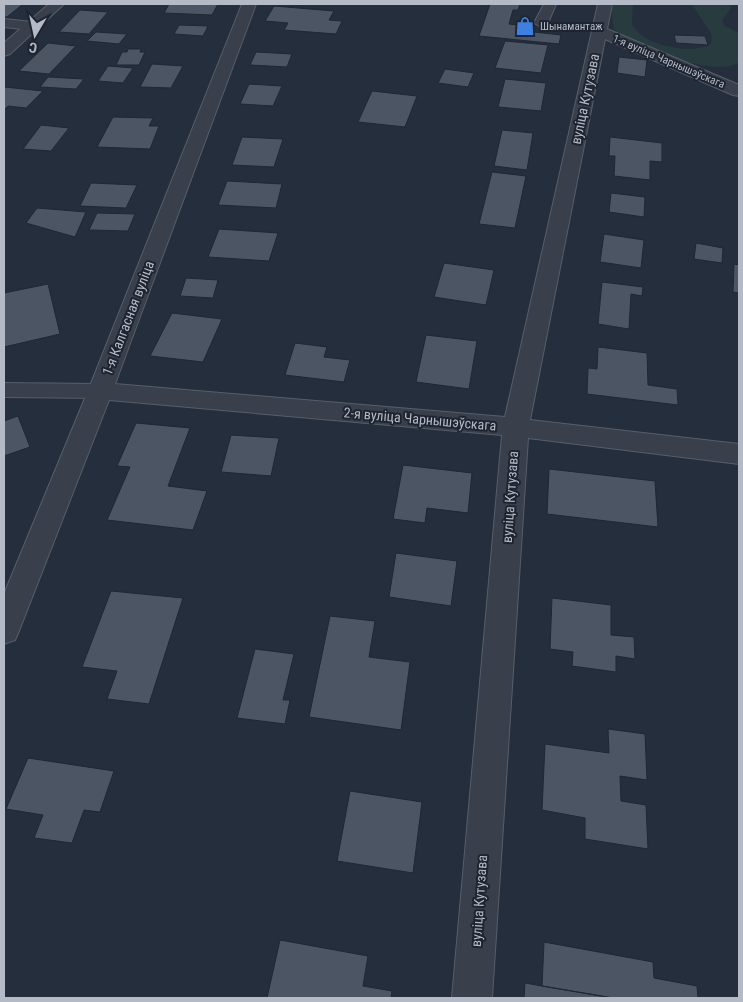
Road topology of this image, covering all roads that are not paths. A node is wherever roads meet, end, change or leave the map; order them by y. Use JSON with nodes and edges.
{"nodes":[{"id":1,"x":57,"y":4,"type":"edge"},
{"id":2,"x":249,"y":4,"type":"edge"},
{"id":3,"x":550,"y":4,"type":"edge"},
{"id":4,"x":605,"y":4,"type":"edge"},
{"id":5,"x":541,"y":22,"type":"dead end"},
{"id":6,"x":4,"y":23,"type":"edge"},
{"id":7,"x":32,"y":26,"type":"junction"},
{"id":8,"x":599,"y":31,"type":"junction"},
{"id":9,"x":4,"y":51,"type":"edge"},
{"id":10,"x":739,"y":91,"type":"edge"},
{"id":11,"x":4,"y":390,"type":"edge"},
{"id":12,"x":100,"y":390,"type":"junction"},
{"id":13,"x":516,"y":427,"type":"junction"},
{"id":14,"x":739,"y":454,"type":"edge"},
{"id":15,"x":4,"y":631,"type":"edge"},
{"id":16,"x":472,"y":998,"type":"edge"}],
"edges":[{"from":1,"to":7,"type":"street"},
{"from":2,"to":12,"type":"street","name":"1-я Калгасная вуліца"},
{"from":3,"to":5,"type":"lane"},
{"from":4,"to":8,"type":"street","name":"вуліца Кутузава"},
{"from":6,"to":7,"type":"lane"},
{"from":7,"to":9,"type":"street"},
{"from":8,"to":10,"type":"street","name":"1-я вуліца Чарнышэўскага"},
{"from":8,"to":13,"type":"street","name":"вуліца Кутузава"},
{"from":11,"to":12,"type":"lane"},
{"from":12,"to":13,"type":"street","name":"2-я вуліца Чарнышэўскага"},
{"from":12,"to":15,"type":"street","name":"1-я Калгасная вуліца"},
{"from":13,"to":14,"type":"street","name":"2-я вуліца Чарнышэўскага"},
{"from":13,"to":16,"type":"street","name":"вуліца Кутузава"}]}
